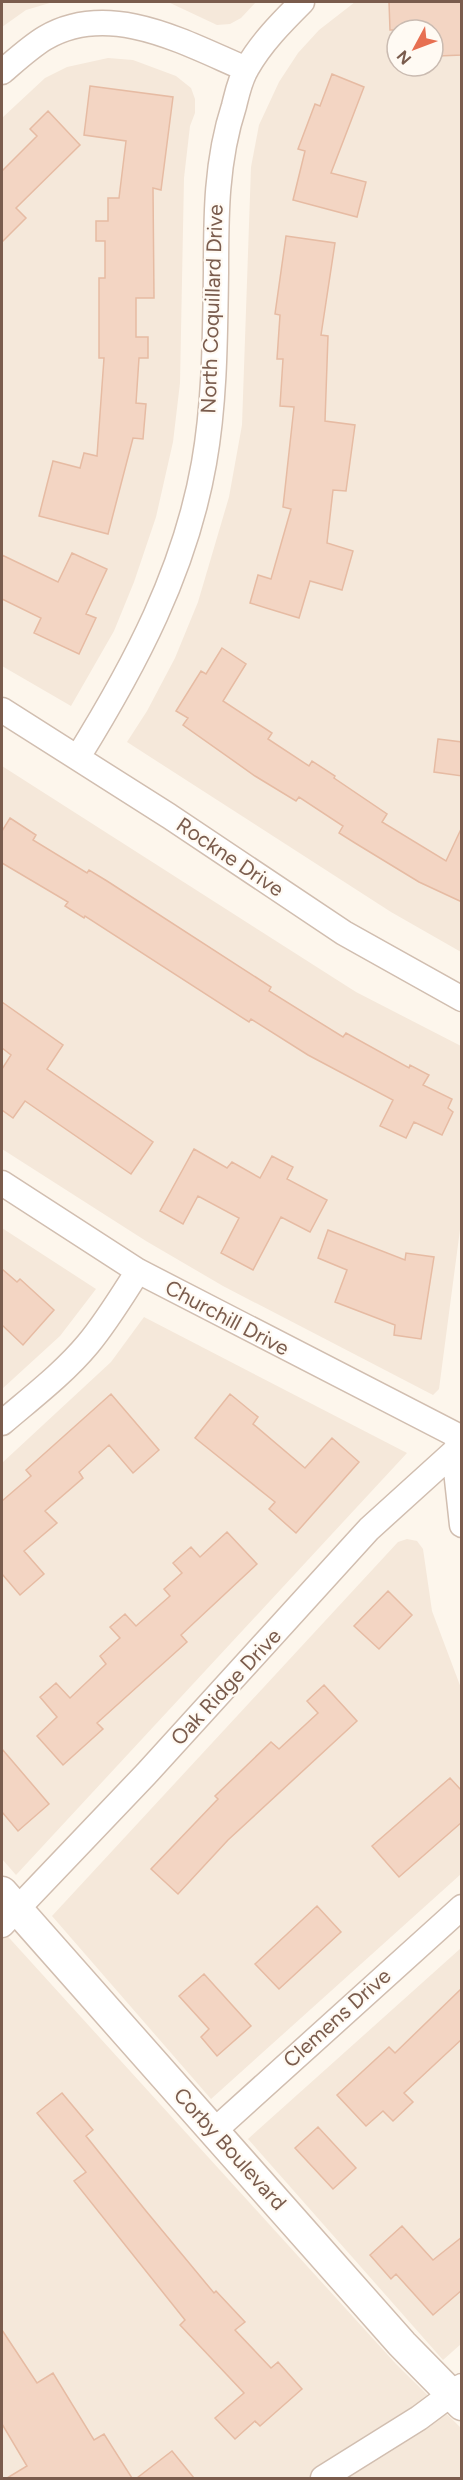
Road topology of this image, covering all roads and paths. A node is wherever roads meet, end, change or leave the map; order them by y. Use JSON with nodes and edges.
{"nodes":[{"id":1,"x":302,"y":2,"type":"edge"},
{"id":2,"x":246,"y":69,"type":"junction"},
{"id":3,"x":2,"y":72,"type":"edge"},
{"id":4,"x":2,"y":710,"type":"edge"},
{"id":5,"x":78,"y":757,"type":"junction"},
{"id":6,"x":462,"y":999,"type":"edge"},
{"id":7,"x":2,"y":1183,"type":"edge"},
{"id":8,"x":138,"y":1271,"type":"junction"},
{"id":9,"x":2,"y":1423,"type":"edge"},
{"id":10,"x":459,"y":1443,"type":"edge"},
{"id":11,"x":462,"y":1525,"type":"edge"},
{"id":12,"x":462,"y":1906,"type":"edge"},
{"id":13,"x":7,"y":1909,"type":"edge"},
{"id":14,"x":214,"y":2131,"type":"junction"},
{"id":15,"x":458,"y":2396,"type":"edge"},
{"id":16,"x":323,"y":2478,"type":"edge"}],
"edges":[{"from":1,"to":2,"type":"street","name":"North Coquillard Drive"},
{"from":2,"to":3,"type":"street"},
{"from":2,"to":5,"type":"street","name":"North Coquillard Drive"},
{"from":4,"to":5,"type":"street","name":"Rockne Drive"},
{"from":5,"to":6,"type":"street","name":"Rockne Drive"},
{"from":7,"to":8,"type":"street","name":"Churchill Drive"},
{"from":8,"to":9,"type":"street"},
{"from":8,"to":10,"type":"street","name":"Churchill Drive"},
{"from":10,"to":11,"type":"street"},
{"from":10,"to":13,"type":"street","name":"Oak Ridge Drive"},
{"from":12,"to":14,"type":"street","name":"Clemens Drive"},
{"from":13,"to":14,"type":"street","name":"Corby Boulevard"},
{"from":14,"to":15,"type":"street","name":"Corby Boulevard"},
{"from":15,"to":16,"type":"street"}]}
